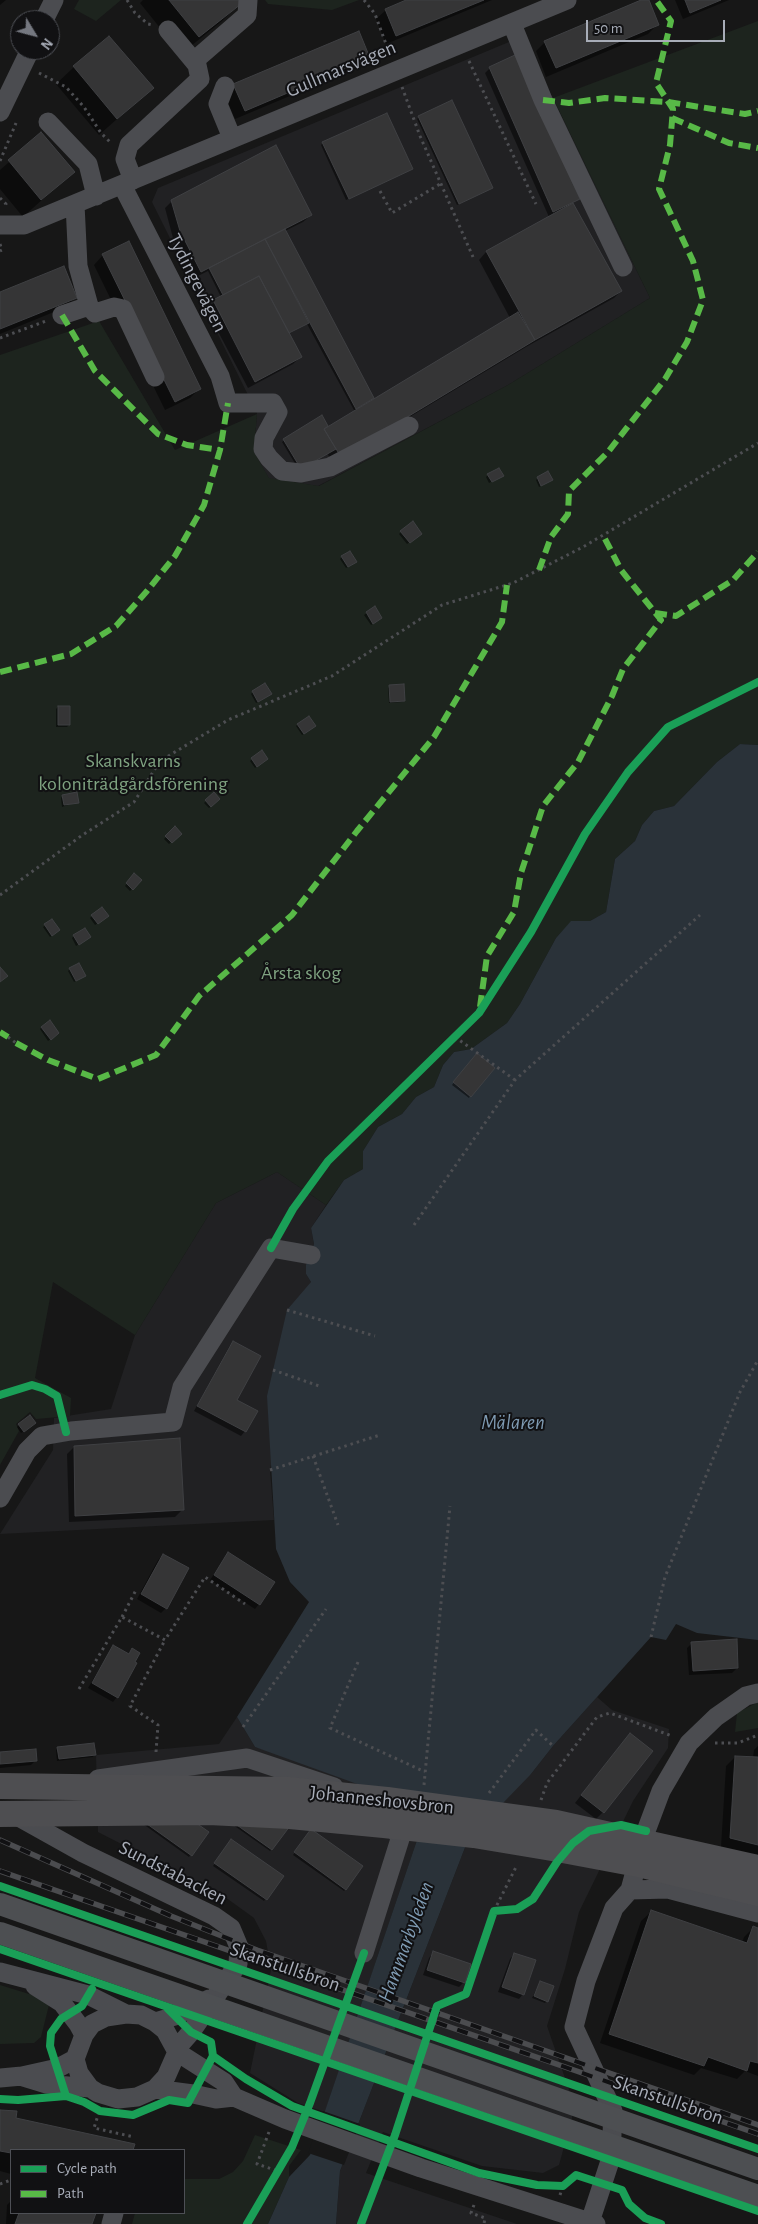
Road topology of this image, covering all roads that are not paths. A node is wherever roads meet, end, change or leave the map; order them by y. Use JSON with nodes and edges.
{"nodes":[{"id":1,"x":248,"y":0,"type":"edge"},
{"id":2,"x":567,"y":0,"type":"edge"},
{"id":3,"x":512,"y":24,"type":"junction"},
{"id":4,"x":168,"y":30,"type":"road end"},
{"id":5,"x":25,"y":60,"type":"edge"},
{"id":6,"x":194,"y":61,"type":"junction"},
{"id":7,"x":224,"y":86,"type":"dead end"},
{"id":8,"x":0,"y":112,"type":"edge"},
{"id":9,"x":48,"y":122,"type":"dead end"},
{"id":10,"x":232,"y":138,"type":"junction"},
{"id":11,"x":128,"y":183,"type":"junction"},
{"id":12,"x":96,"y":196,"type":"junction"},
{"id":13,"x":75,"y":204,"type":"junction"},
{"id":14,"x":0,"y":225,"type":"edge"},
{"id":15,"x":623,"y":266,"type":"dead end"},
{"id":16,"x":89,"y":306,"type":"junction"},
{"id":17,"x":62,"y":315,"type":"road end"},
{"id":18,"x":155,"y":377,"type":"dead end"},
{"id":19,"x":409,"y":426,"type":"dead end"},
{"id":20,"x":311,"y":1255,"type":"dead end"},
{"id":21,"x":0,"y":1498,"type":"edge"},
{"id":22,"x":758,"y":1692,"type":"edge"},
{"id":23,"x":0,"y":1786,"type":"edge"},
{"id":24,"x":0,"y":1806,"type":"edge"},
{"id":25,"x":0,"y":1814,"type":"edge"},
{"id":26,"x":26,"y":1820,"type":"junction"},
{"id":27,"x":758,"y":1868,"type":"edge"},
{"id":28,"x":630,"y":1890,"type":"junction"},
{"id":29,"x":758,"y":1893,"type":"edge"},
{"id":30,"x":0,"y":1904,"type":"edge"},
{"id":31,"x":758,"y":1913,"type":"edge"},
{"id":32,"x":0,"y":1933,"type":"edge"},
{"id":33,"x":364,"y":1953,"type":"dead end"},
{"id":34,"x":0,"y":1972,"type":"edge"},
{"id":35,"x":23,"y":1978,"type":"junction"},
{"id":36,"x":214,"y":1997,"type":"junction"},
{"id":37,"x":126,"y":2014,"type":"junction"},
{"id":38,"x":155,"y":2022,"type":"junction"},
{"id":39,"x":84,"y":2035,"type":"junction"},
{"id":40,"x":177,"y":2050,"type":"junction"},
{"id":41,"x":76,"y":2059,"type":"junction"},
{"id":42,"x":22,"y":2076,"type":"junction"},
{"id":43,"x":0,"y":2078,"type":"edge"},
{"id":44,"x":90,"y":2088,"type":"junction"},
{"id":45,"x":155,"y":2090,"type":"junction"},
{"id":46,"x":234,"y":2096,"type":"junction"},
{"id":47,"x":758,"y":2169,"type":"edge"},
{"id":48,"x":758,"y":2196,"type":"edge"},
{"id":49,"x":593,"y":2223,"type":"edge"}],
"edges":[{"from":1,"to":6,"type":"street"},
{"from":2,"to":3,"type":"street","name":"Gullmarsvägen"},
{"from":3,"to":10,"type":"street","name":"Gullmarsvägen"},
{"from":3,"to":15,"type":"street"},
{"from":4,"to":6,"type":"street"},
{"from":5,"to":8,"type":"street"},
{"from":6,"to":11,"type":"street"},
{"from":7,"to":10,"type":"street"},
{"from":9,"to":12,"type":"street"},
{"from":10,"to":11,"type":"street","name":"Gullmarsvägen"},
{"from":11,"to":12,"type":"street","name":"Gullmarsvägen"},
{"from":11,"to":19,"type":"street","name":"Tydingevägen"},
{"from":12,"to":13,"type":"street","name":"Gullmarsvägen"},
{"from":13,"to":14,"type":"street","name":"Gullmarsvägen"},
{"from":13,"to":16,"type":"street"},
{"from":16,"to":17,"type":"street"},
{"from":16,"to":18,"type":"street"},
{"from":20,"to":21,"type":"street"},
{"from":22,"to":28,"type":"street"},
{"from":23,"to":27,"type":"highway","name":"Johanneshovsbron","bridge":true},
{"from":24,"to":26,"type":"street","name":"Sundstabacken"},
{"from":25,"to":29,"type":"highway","name":"Johanneshovsbron","bridge":true},
{"from":26,"to":33,"type":"street"},
{"from":26,"to":36,"type":"street","name":"Sundstabacken"},
{"from":28,"to":31,"type":"street"},
{"from":28,"to":49,"type":"street"},
{"from":30,"to":47,"type":"main road","name":"Skanstullsbron","bridge":true},
{"from":32,"to":48,"type":"main road","bridge":true},
{"from":34,"to":35,"type":"street"},
{"from":35,"to":37,"type":"street"},
{"from":35,"to":39,"type":"street"},
{"from":36,"to":38,"type":"street","name":"Sundstabacken"},
{"from":36,"to":40,"type":"street","name":"Sundstabacken"},
{"from":37,"to":38,"type":"street"},
{"from":37,"to":39,"type":"street"},
{"from":38,"to":40,"type":"street"},
{"from":39,"to":41,"type":"street"},
{"from":40,"to":45,"type":"street"},
{"from":40,"to":46,"type":"street"},
{"from":41,"to":42,"type":"street"},
{"from":41,"to":44,"type":"street"},
{"from":42,"to":43,"type":"street"},
{"from":42,"to":44,"type":"street"},
{"from":44,"to":45,"type":"street"},
{"from":45,"to":46,"type":"street"},
{"from":46,"to":49,"type":"street"}]}
